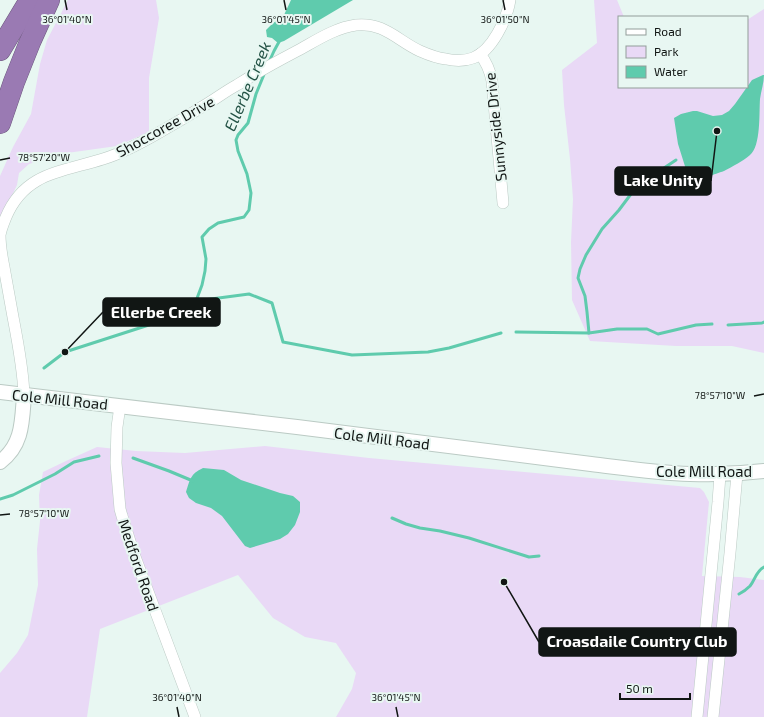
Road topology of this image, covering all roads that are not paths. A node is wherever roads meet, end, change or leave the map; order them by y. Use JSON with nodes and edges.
{"nodes":[{"id":1,"x":30,"y":0,"type":"edge"},
{"id":2,"x":49,"y":0,"type":"edge"},
{"id":3,"x":510,"y":0,"type":"edge"},
{"id":4,"x":0,"y":50,"type":"edge"},
{"id":5,"x":480,"y":54,"type":"junction"},
{"id":6,"x":0,"y":122,"type":"edge"},
{"id":7,"x":503,"y":203,"type":"dead end"},
{"id":8,"x":0,"y":392,"type":"edge"},
{"id":9,"x":24,"y":395,"type":"junction"},
{"id":10,"x":120,"y":406,"type":"junction"},
{"id":11,"x":0,"y":462,"type":"edge"},
{"id":12,"x":764,"y":471,"type":"edge"},
{"id":13,"x":737,"y":474,"type":"junction"},
{"id":14,"x":720,"y":475,"type":"junction"},
{"id":15,"x":195,"y":717,"type":"edge"},
{"id":16,"x":696,"y":717,"type":"edge"},
{"id":17,"x":713,"y":717,"type":"edge"}],
"edges":[{"from":1,"to":4,"type":"highway"},
{"from":2,"to":6,"type":"highway"},
{"from":3,"to":5,"type":"street"},
{"from":5,"to":7,"type":"street","name":"Sunnyside Drive"},
{"from":5,"to":9,"type":"street","name":"Shoccoree Drive"},
{"from":8,"to":9,"type":"street","name":"Cole Mill Road"},
{"from":9,"to":10,"type":"street","name":"Cole Mill Road"},
{"from":9,"to":11,"type":"street"},
{"from":10,"to":14,"type":"street","name":"Cole Mill Road"},
{"from":10,"to":15,"type":"street","name":"Medford Road"},
{"from":12,"to":13,"type":"street","name":"Cole Mill Road"},
{"from":13,"to":14,"type":"street","name":"Cole Mill Road"},
{"from":13,"to":17,"type":"street"},
{"from":14,"to":16,"type":"street"}]}
